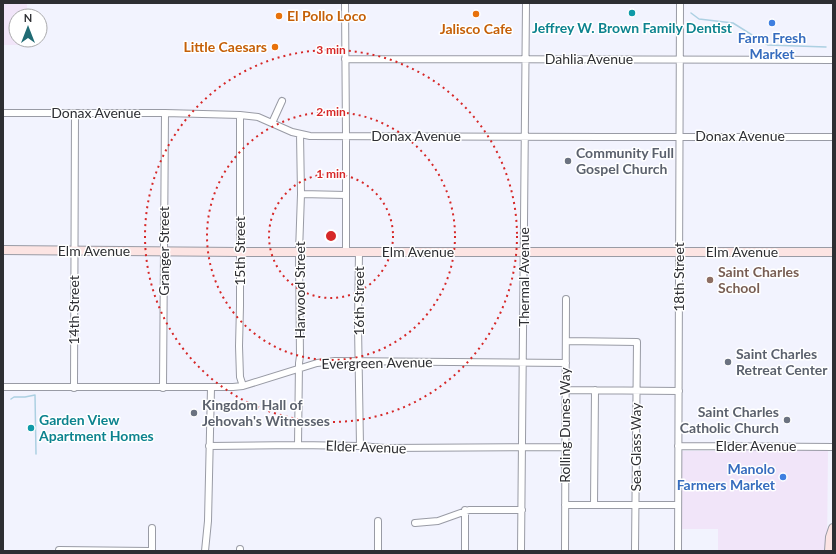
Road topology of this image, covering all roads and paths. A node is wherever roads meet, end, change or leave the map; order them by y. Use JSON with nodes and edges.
{"nodes":[{"id":1,"x":344,"y":3,"type":"edge"},
{"id":2,"x":526,"y":3,"type":"edge"},
{"id":3,"x":680,"y":3,"type":"edge"},
{"id":4,"x":345,"y":59,"type":"junction"},
{"id":5,"x":526,"y":59,"type":"junction"},
{"id":6,"x":680,"y":60,"type":"junction"},
{"id":7,"x":833,"y":60,"type":"edge"},
{"id":8,"x":282,"y":101,"type":"dead end"},
{"id":9,"x":3,"y":113,"type":"edge"},
{"id":10,"x":76,"y":113,"type":"junction"},
{"id":11,"x":165,"y":113,"type":"junction"},
{"id":12,"x":240,"y":115,"type":"junction"},
{"id":13,"x":272,"y":123,"type":"junction"},
{"id":14,"x":300,"y":134,"type":"junction"},
{"id":15,"x":346,"y":136,"type":"junction"},
{"id":16,"x":525,"y":136,"type":"junction"},
{"id":17,"x":680,"y":136,"type":"junction"},
{"id":18,"x":833,"y":137,"type":"edge"},
{"id":19,"x":301,"y":194,"type":"junction"},
{"id":20,"x":346,"y":195,"type":"junction"},
{"id":21,"x":3,"y":250,"type":"edge"},
{"id":22,"x":74,"y":250,"type":"junction"},
{"id":23,"x":164,"y":251,"type":"junction"},
{"id":24,"x":239,"y":252,"type":"junction"},
{"id":25,"x":299,"y":252,"type":"junction"},
{"id":26,"x":346,"y":252,"type":"junction"},
{"id":27,"x":359,"y":252,"type":"junction"},
{"id":28,"x":524,"y":252,"type":"junction"},
{"id":29,"x":679,"y":252,"type":"junction"},
{"id":30,"x":833,"y":252,"type":"edge"},
{"id":31,"x":566,"y":299,"type":"dead end"},
{"id":32,"x":566,"y":341,"type":"junction"},
{"id":33,"x":359,"y":362,"type":"junction"},
{"id":34,"x":523,"y":362,"type":"junction"},
{"id":35,"x":566,"y":363,"type":"junction"},
{"id":36,"x":299,"y":369,"type":"junction"},
{"id":37,"x":243,"y":386,"type":"junction"},
{"id":38,"x":3,"y":387,"type":"edge"},
{"id":39,"x":74,"y":388,"type":"junction"},
{"id":40,"x":163,"y":388,"type":"junction"},
{"id":41,"x":211,"y":388,"type":"junction"},
{"id":42,"x":566,"y":390,"type":"junction"},
{"id":43,"x":595,"y":390,"type":"junction"},
{"id":44,"x":636,"y":390,"type":"junction"},
{"id":45,"x":679,"y":390,"type":"junction"},
{"id":46,"x":298,"y":445,"type":"junction"},
{"id":47,"x":210,"y":446,"type":"junction"},
{"id":48,"x":360,"y":446,"type":"junction"},
{"id":49,"x":678,"y":446,"type":"junction"},
{"id":50,"x":565,"y":447,"type":"junction"},
{"id":51,"x":833,"y":447,"type":"edge"},
{"id":52,"x":522,"y":448,"type":"junction"},
{"id":53,"x":565,"y":505,"type":"junction"},
{"id":54,"x":594,"y":505,"type":"junction"},
{"id":55,"x":636,"y":505,"type":"junction"},
{"id":56,"x":678,"y":505,"type":"junction"},
{"id":57,"x":465,"y":510,"type":"junction"},
{"id":58,"x":522,"y":510,"type":"junction"},
{"id":59,"x":378,"y":521,"type":"dead end"},
{"id":60,"x":415,"y":523,"type":"dead end"},
{"id":61,"x":152,"y":528,"type":"dead end"},
{"id":62,"x":833,"y":528,"type":"edge"},
{"id":63,"x":59,"y":550,"type":"edge"},
{"id":64,"x":149,"y":551,"type":"edge"},
{"id":65,"x":152,"y":551,"type":"edge"},
{"id":66,"x":205,"y":551,"type":"edge"},
{"id":67,"x":378,"y":551,"type":"edge"},
{"id":68,"x":465,"y":551,"type":"edge"},
{"id":69,"x":521,"y":551,"type":"edge"},
{"id":70,"x":565,"y":551,"type":"edge"},
{"id":71,"x":636,"y":551,"type":"edge"},
{"id":72,"x":678,"y":551,"type":"edge"},
{"id":73,"x":830,"y":551,"type":"edge"}],
"edges":[{"from":1,"to":4,"type":"street","name":"16th Street"},
{"from":2,"to":5,"type":"street","name":"Thermal Avenue"},
{"from":3,"to":6,"type":"street","name":"18th Street"},
{"from":4,"to":5,"type":"street","name":"Dahlia Avenue"},
{"from":4,"to":15,"type":"street","name":"16th Street"},
{"from":5,"to":6,"type":"street","name":"Dahlia Avenue"},
{"from":5,"to":16,"type":"street","name":"Thermal Avenue"},
{"from":6,"to":7,"type":"street","name":"Dahlia Avenue"},
{"from":6,"to":17,"type":"street","name":"18th Street"},
{"from":8,"to":13,"type":"street"},
{"from":9,"to":10,"type":"street","name":"Donax Avenue"},
{"from":10,"to":11,"type":"street","name":"Donax Avenue"},
{"from":10,"to":22,"type":"street","name":"14th Street"},
{"from":11,"to":12,"type":"street","name":"Donax Avenue"},
{"from":11,"to":23,"type":"street","name":"Granger Street"},
{"from":12,"to":13,"type":"street","name":"Donax Avenue"},
{"from":12,"to":24,"type":"street","name":"15th Street"},
{"from":13,"to":14,"type":"street","name":"Donax Avenue"},
{"from":14,"to":15,"type":"street","name":"Donax Avenue"},
{"from":14,"to":19,"type":"street","name":"Harwood Street"},
{"from":15,"to":16,"type":"street","name":"Donax Avenue"},
{"from":15,"to":20,"type":"street","name":"16th Street"},
{"from":16,"to":17,"type":"street","name":"Donax Avenue"},
{"from":16,"to":28,"type":"street","name":"Thermal Avenue"},
{"from":17,"to":18,"type":"street","name":"Donax Avenue"},
{"from":17,"to":29,"type":"street","name":"18th Street"},
{"from":19,"to":20,"type":"street"},
{"from":19,"to":25,"type":"street","name":"Harwood Street"},
{"from":20,"to":26,"type":"street","name":"16th Street"},
{"from":21,"to":22,"type":"street","name":"Elm Avenue"},
{"from":22,"to":23,"type":"street","name":"Elm Avenue"},
{"from":22,"to":39,"type":"street","name":"14th Street"},
{"from":23,"to":24,"type":"street","name":"Elm Avenue"},
{"from":23,"to":40,"type":"street","name":"Granger Street"},
{"from":24,"to":25,"type":"street","name":"Elm Avenue"},
{"from":24,"to":37,"type":"street","name":"15th Street"},
{"from":25,"to":26,"type":"street","name":"Elm Avenue"},
{"from":25,"to":36,"type":"street","name":"Harwood Street"},
{"from":26,"to":27,"type":"street","name":"Elm Avenue"},
{"from":27,"to":28,"type":"street","name":"Elm Avenue"},
{"from":27,"to":33,"type":"street","name":"16th Street"},
{"from":28,"to":29,"type":"street","name":"Elm Avenue"},
{"from":28,"to":34,"type":"street","name":"Thermal Avenue"},
{"from":29,"to":30,"type":"street","name":"Elm Avenue"},
{"from":29,"to":45,"type":"street","name":"18th Street"},
{"from":31,"to":32,"type":"street","name":"Rolling Dunes Way"},
{"from":32,"to":35,"type":"street","name":"Rolling Dunes Way"},
{"from":32,"to":44,"type":"street","name":"Sea Glass Way"},
{"from":33,"to":34,"type":"street","name":"Evergreen Avenue"},
{"from":33,"to":36,"type":"street","name":"Evergreen Avenue"},
{"from":33,"to":48,"type":"street","name":"16th Street"},
{"from":34,"to":35,"type":"street","name":"Evergreen Avenue"},
{"from":34,"to":52,"type":"street","name":"Thermal Avenue"},
{"from":35,"to":42,"type":"street","name":"Rolling Dunes Way"},
{"from":36,"to":37,"type":"street","name":"Evergreen Avenue"},
{"from":36,"to":46,"type":"street","name":"Harwood Street"},
{"from":37,"to":41,"type":"street","name":"Evergreen Avenue"},
{"from":38,"to":39,"type":"street"},
{"from":39,"to":40,"type":"street"},
{"from":40,"to":41,"type":"street"},
{"from":41,"to":47,"type":"street"},
{"from":42,"to":43,"type":"street"},
{"from":42,"to":50,"type":"street","name":"Rolling Dunes Way"},
{"from":43,"to":44,"type":"street"},
{"from":43,"to":54,"type":"street"},
{"from":44,"to":45,"type":"street"},
{"from":44,"to":55,"type":"street","name":"Sea Glass Way"},
{"from":45,"to":49,"type":"street","name":"18th Street"},
{"from":46,"to":47,"type":"street","name":"Elder Avenue"},
{"from":46,"to":48,"type":"street","name":"Elder Avenue"},
{"from":47,"to":66,"type":"street"},
{"from":48,"to":52,"type":"street","name":"Elder Avenue"},
{"from":49,"to":51,"type":"street","name":"Elder Avenue"},
{"from":49,"to":56,"type":"street","name":"18th Street"},
{"from":50,"to":52,"type":"street","name":"Elder Avenue"},
{"from":50,"to":53,"type":"street","name":"Rolling Dunes Way"},
{"from":52,"to":58,"type":"street","name":"Thermal Avenue"},
{"from":53,"to":54,"type":"street"},
{"from":53,"to":70,"type":"street","name":"Rolling Dunes Way"},
{"from":54,"to":55,"type":"street"},
{"from":55,"to":56,"type":"street"},
{"from":55,"to":71,"type":"street","name":"Sea Glass Way"},
{"from":56,"to":72,"type":"street","name":"18th Street"},
{"from":57,"to":58,"type":"street"},
{"from":57,"to":60,"type":"street"},
{"from":57,"to":68,"type":"street"},
{"from":58,"to":69,"type":"street","name":"Thermal Avenue"},
{"from":59,"to":67,"type":"street"},
{"from":61,"to":65,"type":"street"},
{"from":62,"to":73,"type":"street"},
{"from":63,"to":64,"type":"street"}]}
